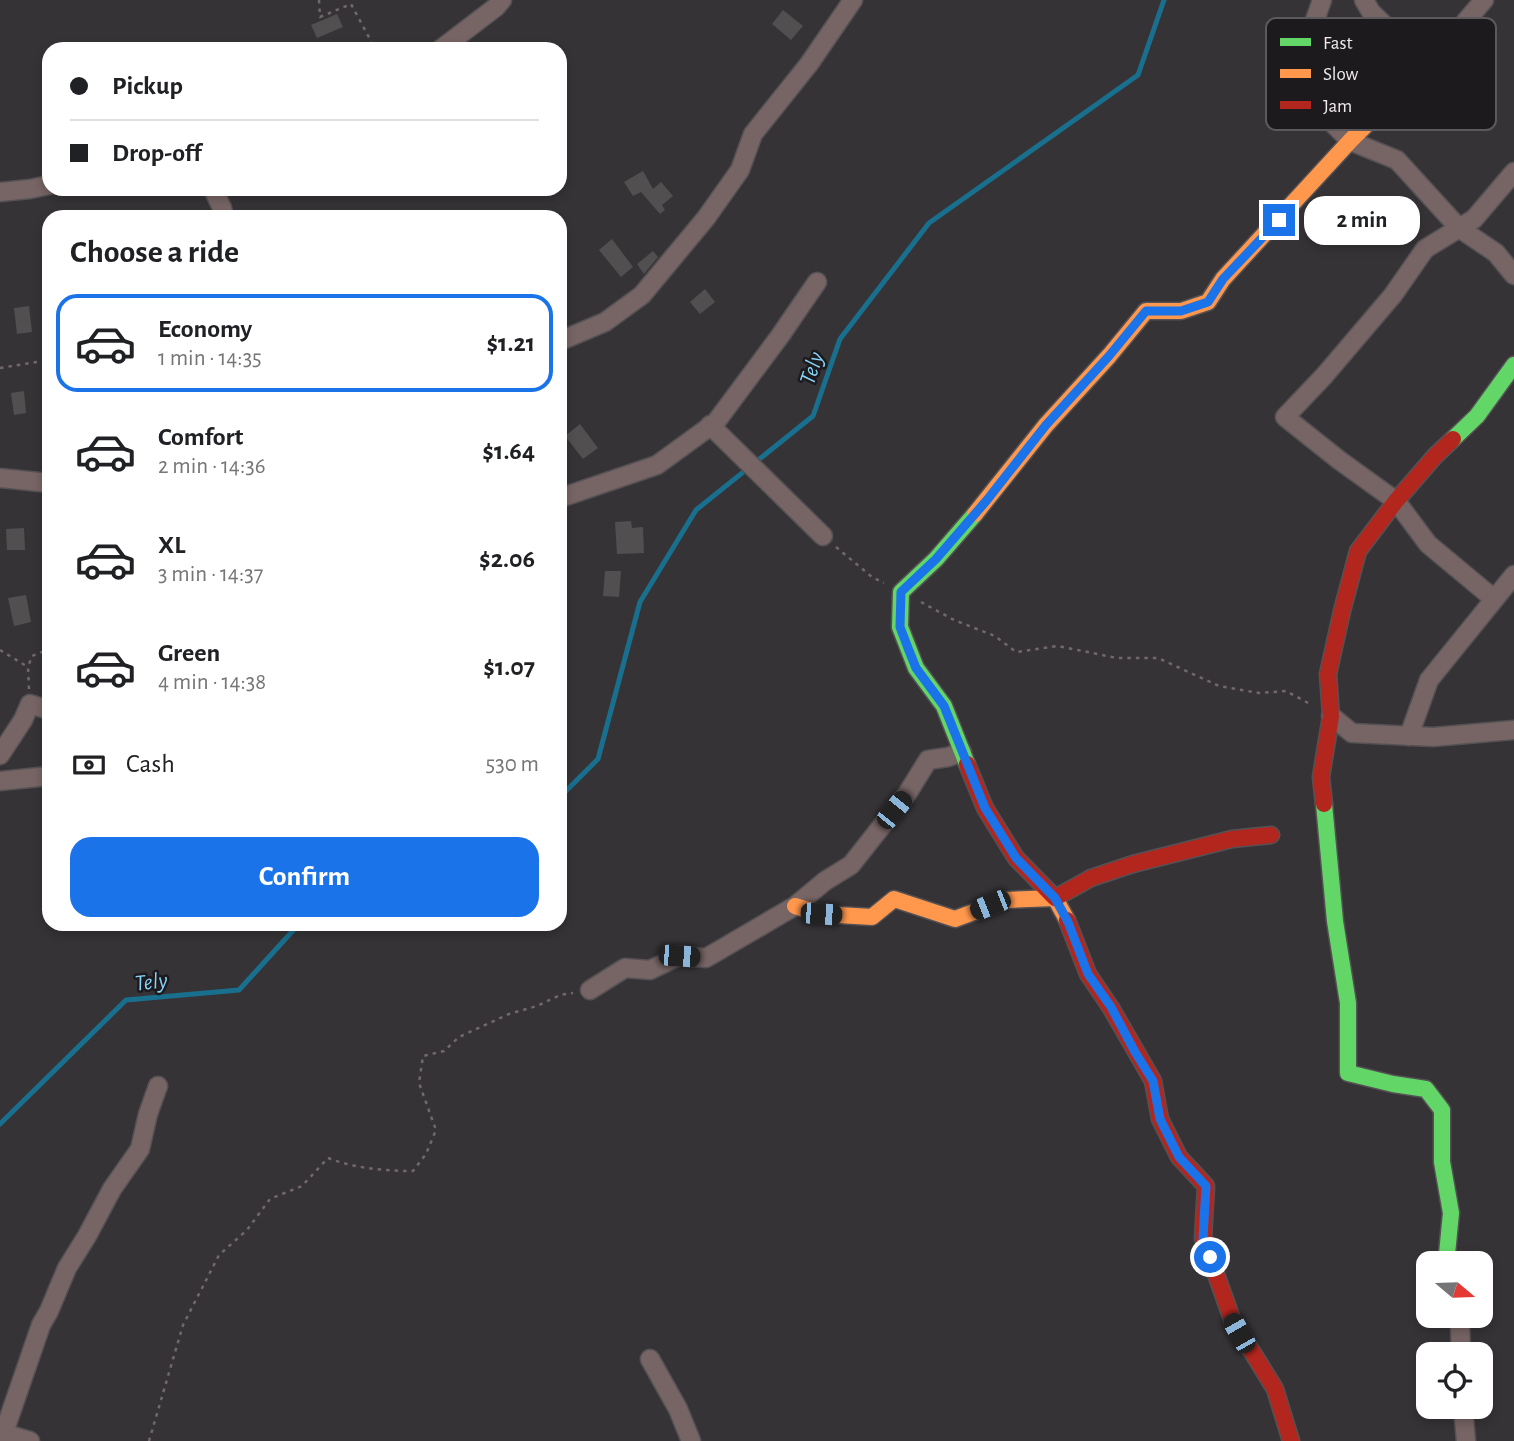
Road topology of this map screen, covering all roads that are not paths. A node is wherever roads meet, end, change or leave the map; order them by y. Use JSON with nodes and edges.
{"nodes":[{"id":1,"x":502,"y":0,"type":"edge"},
{"id":2,"x":853,"y":0,"type":"edge"},
{"id":3,"x":1322,"y":0,"type":"edge"},
{"id":4,"x":1364,"y":0,"type":"edge"},
{"id":5,"x":1484,"y":0,"type":"edge"},
{"id":6,"x":1316,"y":18,"type":"edge"},
{"id":7,"x":1377,"y":18,"type":"edge"},
{"id":8,"x":1469,"y":18,"type":"edge"},
{"id":9,"x":450,"y":42,"type":"edge"},
{"id":10,"x":1339,"y":130,"type":"edge"},
{"id":11,"x":1361,"y":130,"type":"edge"},
{"id":12,"x":1350,"y":141,"type":"junction"},
{"id":13,"x":1514,"y":172,"type":"edge"},
{"id":14,"x":42,"y":186,"type":"edge"},
{"id":15,"x":0,"y":192,"type":"edge"},
{"id":16,"x":1459,"y":228,"type":"junction"},
{"id":17,"x":1514,"y":275,"type":"edge"},
{"id":18,"x":817,"y":282,"type":"dead end"},
{"id":19,"x":567,"y":338,"type":"edge"},
{"id":20,"x":1514,"y":365,"type":"edge"},
{"id":21,"x":710,"y":425,"type":"junction"},
{"id":22,"x":0,"y":478,"type":"edge"},
{"id":23,"x":42,"y":482,"type":"edge"},
{"id":24,"x":567,"y":496,"type":"edge"},
{"id":25,"x":1396,"y":501,"type":"junction"},
{"id":26,"x":823,"y":536,"type":"road end"},
{"id":27,"x":1514,"y":575,"type":"edge"},
{"id":28,"x":1494,"y":599,"type":"junction"},
{"id":29,"x":42,"y":708,"type":"edge"},
{"id":30,"x":1331,"y":716,"type":"junction"},
{"id":31,"x":1514,"y":730,"type":"edge"},
{"id":32,"x":1409,"y":736,"type":"junction"},
{"id":33,"x":962,"y":752,"type":"junction"},
{"id":34,"x":0,"y":755,"type":"edge"},
{"id":35,"x":42,"y":777,"type":"edge"},
{"id":36,"x":0,"y":781,"type":"edge"},
{"id":37,"x":1271,"y":835,"type":"dead end"},
{"id":38,"x":1055,"y":898,"type":"junction"},
{"id":39,"x":795,"y":906,"type":"junction"},
{"id":40,"x":590,"y":990,"type":"road end"},
{"id":41,"x":158,"y":1086,"type":"dead end"},
{"id":42,"x":1447,"y":1251,"type":"edge"},
{"id":43,"x":650,"y":1359,"type":"dead end"},
{"id":44,"x":1464,"y":1419,"type":"edge"},
{"id":45,"x":1,"y":1435,"type":"edge"},
{"id":46,"x":30,"y":1441,"type":"edge"},
{"id":47,"x":691,"y":1441,"type":"edge"},
{"id":48,"x":1291,"y":1441,"type":"edge"},
{"id":49,"x":1466,"y":1441,"type":"edge"}],
"edges":[{"from":1,"to":9,"type":"street"},
{"from":2,"to":19,"type":"street"},
{"from":3,"to":6,"type":"street"},
{"from":4,"to":7,"type":"street"},
{"from":5,"to":8,"type":"street"},
{"from":10,"to":12,"type":"street"},
{"from":11,"to":12,"type":"street"},
{"from":12,"to":16,"type":"street"},
{"from":12,"to":33,"type":"street"},
{"from":13,"to":16,"type":"street"},
{"from":14,"to":15,"type":"street"},
{"from":16,"to":17,"type":"street"},
{"from":16,"to":25,"type":"street"},
{"from":18,"to":21,"type":"street"},
{"from":20,"to":25,"type":"street"},
{"from":21,"to":24,"type":"street"},
{"from":21,"to":26,"type":"street"},
{"from":22,"to":23,"type":"street"},
{"from":25,"to":28,"type":"street"},
{"from":25,"to":30,"type":"street"},
{"from":27,"to":28,"type":"street"},
{"from":28,"to":32,"type":"street"},
{"from":29,"to":34,"type":"street"},
{"from":30,"to":32,"type":"street"},
{"from":30,"to":42,"type":"street"},
{"from":31,"to":32,"type":"street"},
{"from":33,"to":38,"type":"street"},
{"from":33,"to":39,"type":"street"},
{"from":35,"to":36,"type":"street"},
{"from":37,"to":38,"type":"street"},
{"from":38,"to":39,"type":"street"},
{"from":38,"to":48,"type":"street"},
{"from":39,"to":40,"type":"street"},
{"from":41,"to":45,"type":"street"},
{"from":43,"to":47,"type":"street"},
{"from":44,"to":49,"type":"street"},
{"from":45,"to":46,"type":"street"}]}
